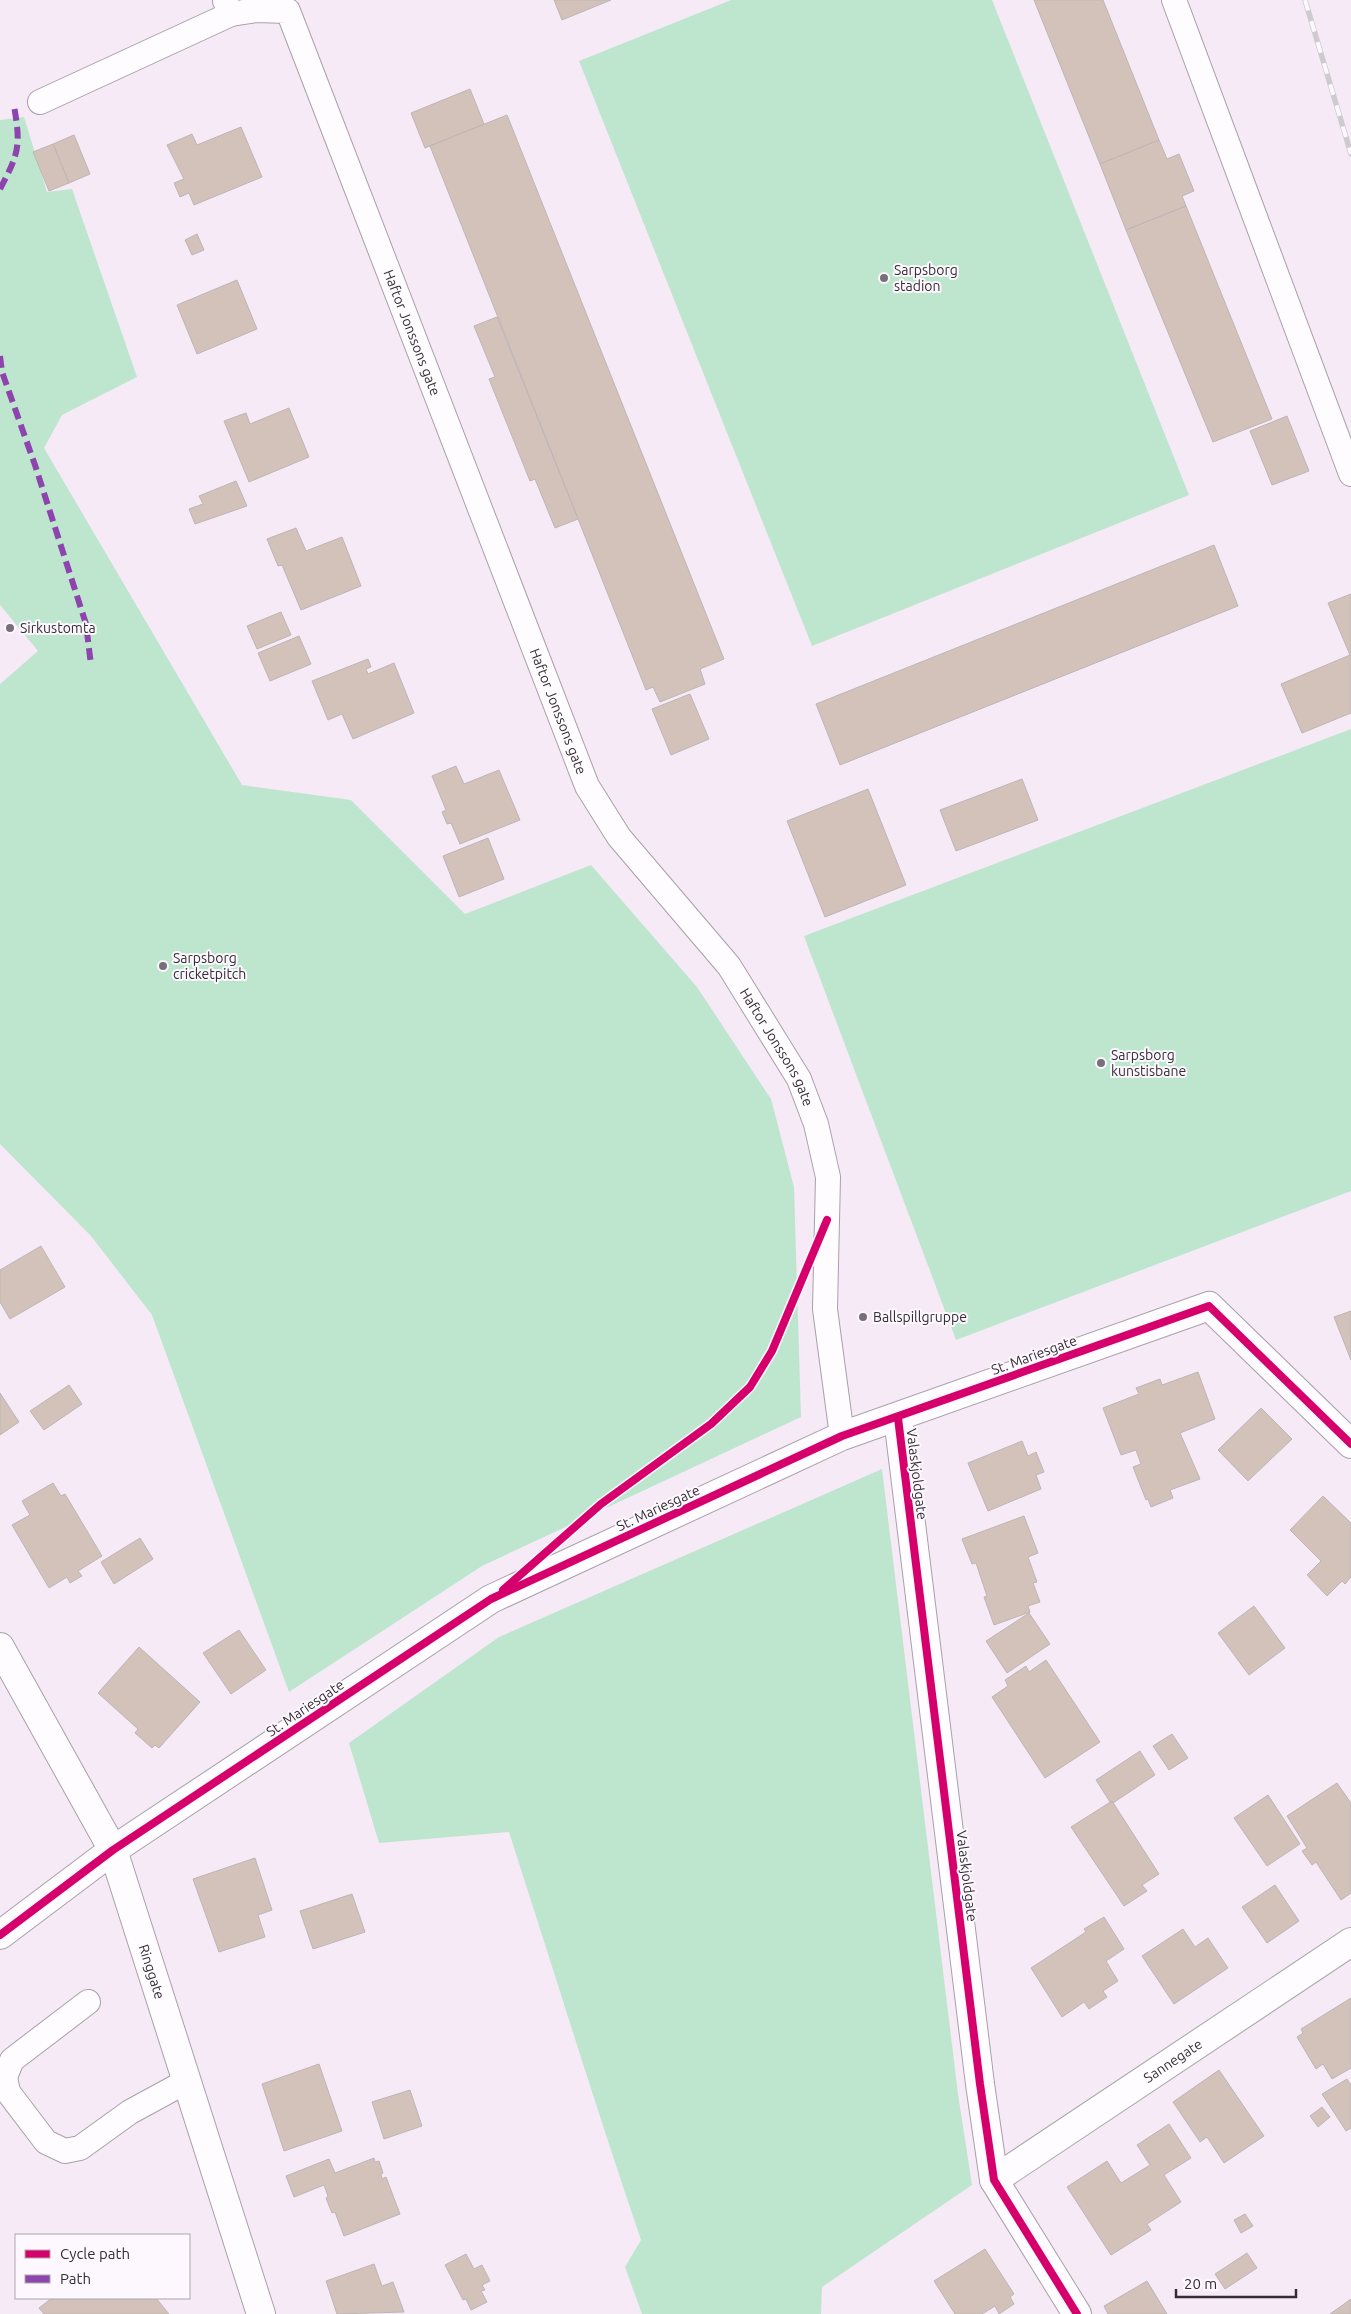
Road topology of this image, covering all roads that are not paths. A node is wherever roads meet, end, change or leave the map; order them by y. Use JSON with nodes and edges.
{"nodes":[{"id":1,"x":1174,"y":0,"type":"edge"},
{"id":2,"x":289,"y":5,"type":"edge"},
{"id":3,"x":228,"y":7,"type":"edge"},
{"id":4,"x":40,"y":102,"type":"dead end"},
{"id":5,"x":1351,"y":474,"type":"edge"},
{"id":6,"x":898,"y":1418,"type":"junction"},
{"id":7,"x":842,"y":1436,"type":"junction"},
{"id":8,"x":1351,"y":1444,"type":"edge"},
{"id":9,"x":0,"y":1647,"type":"edge"},
{"id":10,"x":113,"y":1850,"type":"junction"},
{"id":11,"x":0,"y":1935,"type":"edge"},
{"id":12,"x":1351,"y":1942,"type":"edge"},
{"id":13,"x":88,"y":2002,"type":"dead end"},
{"id":14,"x":187,"y":2081,"type":"junction"},
{"id":15,"x":994,"y":2180,"type":"junction"},
{"id":16,"x":261,"y":2314,"type":"edge"},
{"id":17,"x":1077,"y":2314,"type":"edge"}],
"edges":[{"from":1,"to":5,"type":"lane"},
{"from":2,"to":3,"type":"lane","name":"Haftor Jonssons gate"},
{"from":2,"to":7,"type":"lane","name":"Haftor Jonssons gate"},
{"from":3,"to":4,"type":"lane","name":"Haftor Jonssons gate"},
{"from":6,"to":7,"type":"street","name":"St. Mariesgate"},
{"from":6,"to":8,"type":"street","name":"St. Mariesgate"},
{"from":6,"to":15,"type":"street","name":"Valaskjoldgate"},
{"from":7,"to":10,"type":"street","name":"St. Mariesgate"},
{"from":9,"to":10,"type":"street","name":"Ringgate"},
{"from":10,"to":11,"type":"street","name":"St. Mariesgate"},
{"from":10,"to":14,"type":"street","name":"Ringgate"},
{"from":12,"to":15,"type":"street","name":"Sannegate"},
{"from":13,"to":14,"type":"lane"},
{"from":14,"to":16,"type":"street","name":"Ringgate"},
{"from":15,"to":17,"type":"street","name":"Valaskjoldgate"}]}
